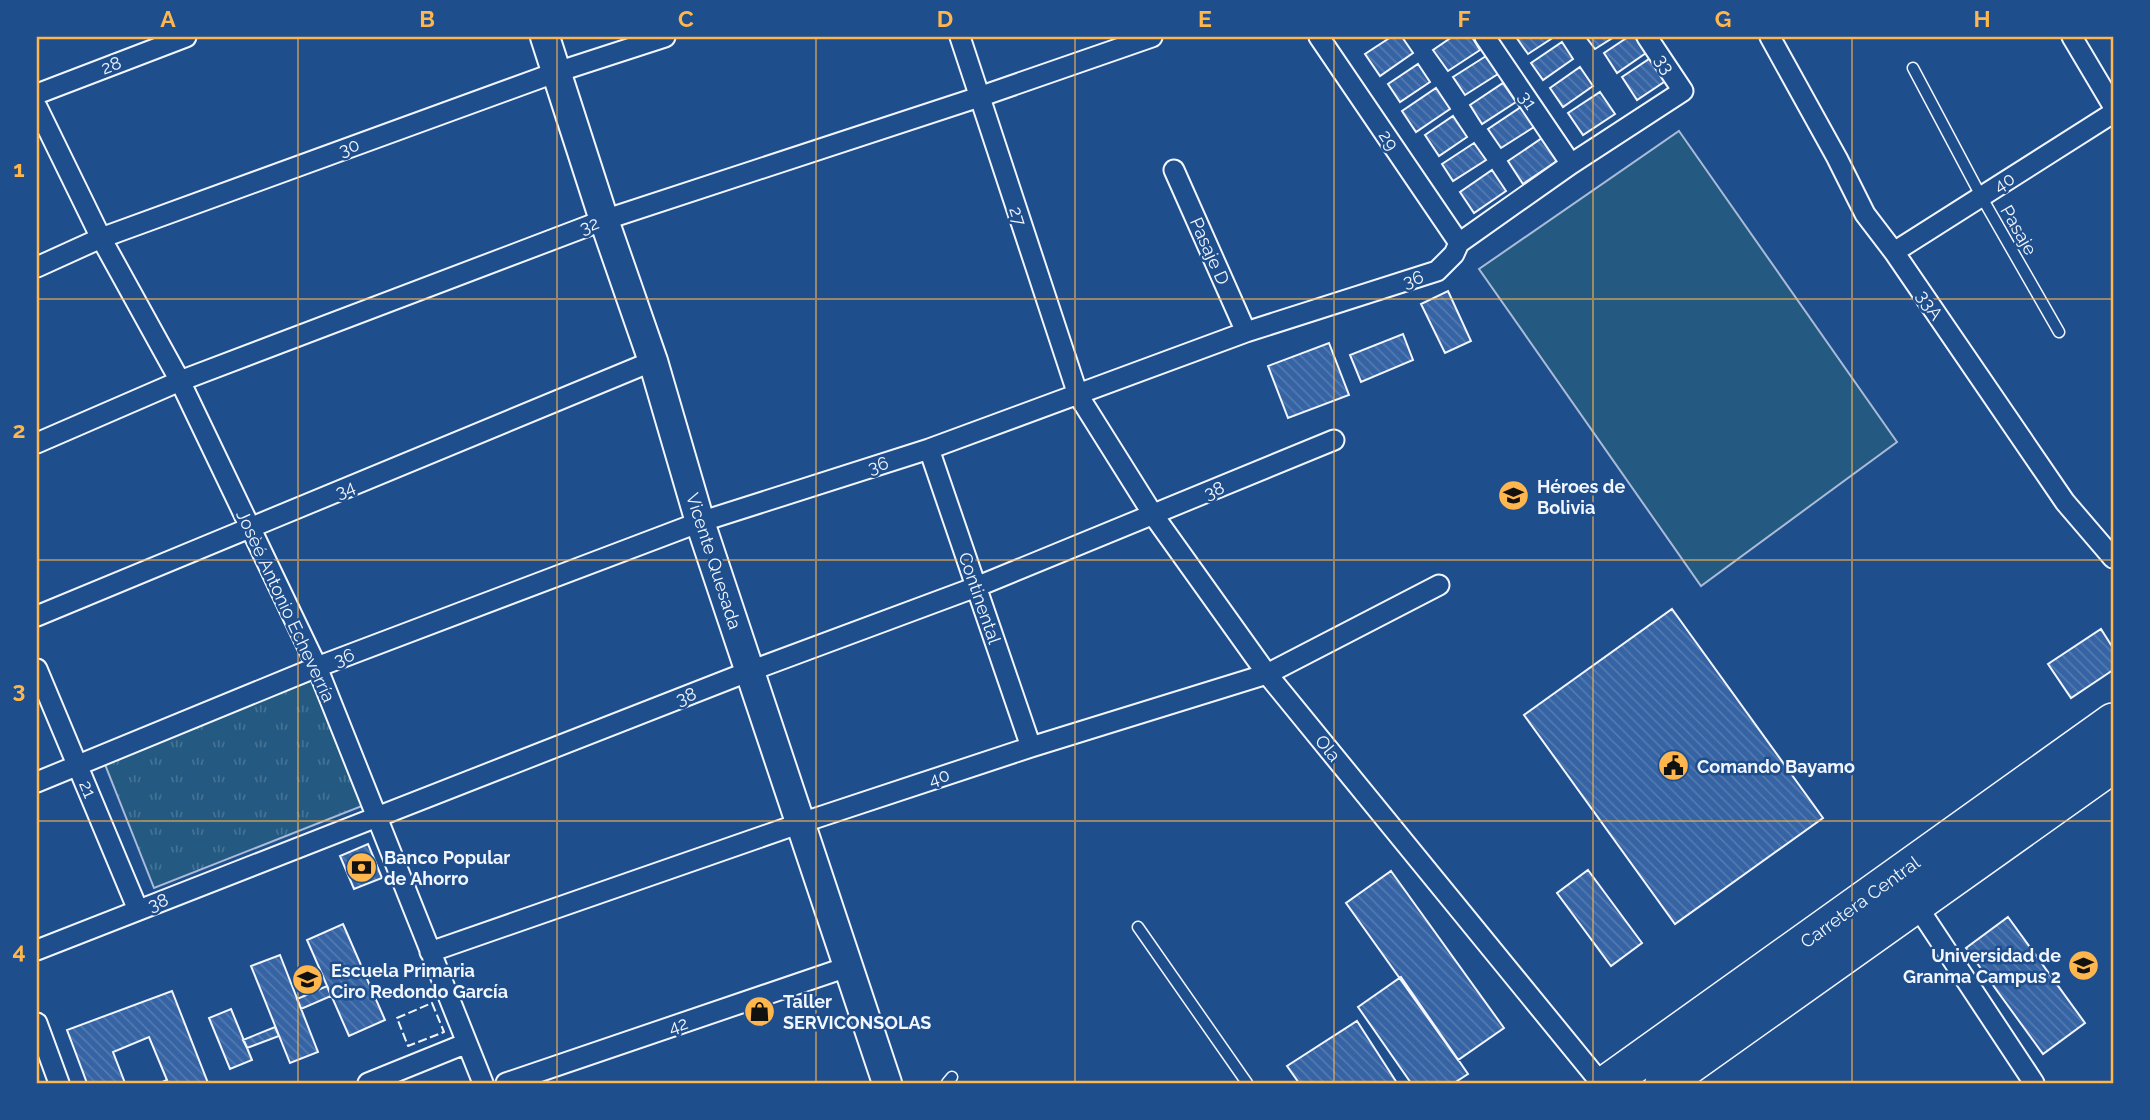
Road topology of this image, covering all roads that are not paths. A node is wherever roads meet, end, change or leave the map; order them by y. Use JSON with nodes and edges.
{"nodes":[{"id":1,"x":186,"y":37,"type":"edge"},
{"id":2,"x":545,"y":37,"type":"edge"},
{"id":3,"x":665,"y":37,"type":"edge"},
{"id":4,"x":960,"y":37,"type":"edge"},
{"id":5,"x":1152,"y":37,"type":"edge"},
{"id":6,"x":1319,"y":37,"type":"edge"},
{"id":7,"x":1485,"y":37,"type":"edge"},
{"id":8,"x":1647,"y":37,"type":"edge"},
{"id":9,"x":1770,"y":37,"type":"edge"},
{"id":10,"x":2072,"y":37,"type":"edge"},
{"id":11,"x":1913,"y":68,"type":"dead end"},
{"id":12,"x":557,"y":72,"type":"junction"},
{"id":13,"x":1683,"y":92,"type":"joint"},
{"id":14,"x":37,"y":94,"type":"edge"},
{"id":15,"x":979,"y":97,"type":"junction"},
{"id":16,"x":2113,"y":106,"type":"edge"},
{"id":17,"x":37,"y":107,"type":"edge"},
{"id":18,"x":2113,"y":113,"type":"edge"},
{"id":19,"x":1571,"y":163,"type":"junction"},
{"id":20,"x":1174,"y":170,"type":"dead end"},
{"id":21,"x":1981,"y":197,"type":"junction"},
{"id":22,"x":604,"y":219,"type":"junction"},
{"id":23,"x":102,"y":238,"type":"junction"},
{"id":24,"x":1459,"y":243,"type":"junction"},
{"id":25,"x":1894,"y":253,"type":"junction"},
{"id":26,"x":37,"y":267,"type":"edge"},
{"id":27,"x":2059,"y":331,"type":"dead end"},
{"id":28,"x":1247,"y":332,"type":"junction"},
{"id":29,"x":653,"y":361,"type":"junction"},
{"id":30,"x":180,"y":381,"type":"junction"},
{"id":31,"x":1078,"y":395,"type":"junction"},
{"id":32,"x":1334,"y":440,"type":"dead end"},
{"id":33,"x":37,"y":443,"type":"edge"},
{"id":34,"x":929,"y":449,"type":"junction"},
{"id":35,"x":1154,"y":516,"type":"junction"},
{"id":36,"x":700,"y":522,"type":"junction"},
{"id":37,"x":251,"y":528,"type":"junction"},
{"id":38,"x":2113,"y":558,"type":"edge"},
{"id":39,"x":1439,"y":585,"type":"dead end"},
{"id":40,"x":976,"y":587,"type":"junction"},
{"id":41,"x":37,"y":616,"type":"edge"},
{"id":42,"x":317,"y":667,"type":"junction"},
{"id":43,"x":37,"y":669,"type":"edge"},
{"id":44,"x":750,"y":671,"type":"junction"},
{"id":45,"x":1268,"y":674,"type":"junction"},
{"id":46,"x":2113,"y":722,"type":"edge"},
{"id":47,"x":1031,"y":747,"type":"junction"},
{"id":48,"x":2113,"y":764,"type":"edge"},
{"id":49,"x":78,"y":766,"type":"junction"},
{"id":50,"x":37,"y":782,"type":"edge"},
{"id":51,"x":377,"y":816,"type":"junction"},
{"id":52,"x":801,"y":823,"type":"junction"},
{"id":53,"x":1906,"y":889,"type":"junction"},
{"id":54,"x":138,"y":910,"type":"junction"},
{"id":55,"x":1138,"y":927,"type":"dead end"},
{"id":56,"x":37,"y":950,"type":"edge"},
{"id":57,"x":430,"y":952,"type":"junction"},
{"id":58,"x":850,"y":966,"type":"junction"},
{"id":59,"x":37,"y":1023,"type":"edge"},
{"id":60,"x":467,"y":1042,"type":"junction"},
{"id":61,"x":59,"y":1083,"type":"edge"},
{"id":62,"x":368,"y":1083,"type":"edge"},
{"id":63,"x":484,"y":1083,"type":"edge"},
{"id":64,"x":506,"y":1083,"type":"edge"},
{"id":65,"x":887,"y":1083,"type":"edge"},
{"id":66,"x":1247,"y":1083,"type":"edge"},
{"id":67,"x":1601,"y":1083,"type":"edge"},
{"id":68,"x":1608,"y":1083,"type":"edge"},
{"id":69,"x":1664,"y":1083,"type":"edge"},
{"id":70,"x":2034,"y":1083,"type":"edge"}],
"edges":[{"from":1,"to":14,"type":"street","name":"28"},
{"from":2,"to":12,"type":"street","name":"Vicente Quesada"},
{"from":3,"to":12,"type":"street","name":"30"},
{"from":4,"to":15,"type":"street","name":"27"},
{"from":5,"to":15,"type":"street","name":"32"},
{"from":6,"to":24,"type":"street","name":"29"},
{"from":7,"to":19,"type":"street","name":"31"},
{"from":8,"to":13,"type":"street","name":"33"},
{"from":9,"to":25,"type":"street","name":"33A"},
{"from":10,"to":16,"type":"street"},
{"from":11,"to":21,"type":"lane","name":"Pasaje"},
{"from":12,"to":22,"type":"street","name":"Vicente Quesada"},
{"from":12,"to":23,"type":"street","name":"30"},
{"from":13,"to":19,"type":"street","name":"36"},
{"from":15,"to":22,"type":"street","name":"32"},
{"from":15,"to":31,"type":"street","name":"27"},
{"from":17,"to":23,"type":"street","name":"Josèé Antonio Echeverría"},
{"from":18,"to":21,"type":"street","name":"40"},
{"from":19,"to":24,"type":"street","name":"36"},
{"from":20,"to":28,"type":"street","name":"Pasaje D"},
{"from":21,"to":25,"type":"street","name":"40"},
{"from":21,"to":27,"type":"lane","name":"Pasaje"},
{"from":22,"to":29,"type":"street","name":"Vicente Quesada"},
{"from":22,"to":30,"type":"street","name":"32"},
{"from":23,"to":26,"type":"street","name":"30"},
{"from":23,"to":30,"type":"street","name":"Josèé Antonio Echeverría"},
{"from":24,"to":28,"type":"street","name":"36"},
{"from":25,"to":38,"type":"street","name":"33A"},
{"from":28,"to":31,"type":"street","name":"36"},
{"from":29,"to":36,"type":"street","name":"Vicente Quesada"},
{"from":29,"to":37,"type":"street","name":"34"},
{"from":30,"to":33,"type":"street","name":"32"},
{"from":30,"to":37,"type":"street","name":"Josèé Antonio Echeverría"},
{"from":31,"to":34,"type":"street","name":"36"},
{"from":31,"to":35,"type":"street","name":"Ola"},
{"from":32,"to":35,"type":"street","name":"38"},
{"from":34,"to":36,"type":"street","name":"36"},
{"from":34,"to":40,"type":"street","name":"Continental"},
{"from":35,"to":40,"type":"street","name":"38"},
{"from":35,"to":45,"type":"street","name":"Ola"},
{"from":36,"to":42,"type":"street","name":"36"},
{"from":36,"to":44,"type":"street","name":"Vicente Quesada"},
{"from":37,"to":41,"type":"street","name":"34"},
{"from":37,"to":42,"type":"street","name":"Josèé Antonio Echeverría"},
{"from":39,"to":45,"type":"street","name":"40"},
{"from":40,"to":44,"type":"street","name":"38"},
{"from":40,"to":47,"type":"street","name":"Continental"},
{"from":42,"to":49,"type":"street","name":"36"},
{"from":42,"to":51,"type":"street","name":"Josèé Antonio Echeverría"},
{"from":43,"to":49,"type":"street","name":"21"},
{"from":44,"to":51,"type":"street","name":"38"},
{"from":44,"to":52,"type":"street","name":"Vicente Quesada"},
{"from":45,"to":47,"type":"street","name":"40"},
{"from":45,"to":67,"type":"street","name":"Ola"},
{"from":46,"to":53,"type":"highway","name":"Carretera Central"},
{"from":47,"to":52,"type":"street","name":"40"},
{"from":48,"to":53,"type":"highway","name":"Carretera Central"},
{"from":49,"to":50,"type":"street","name":"36"},
{"from":49,"to":54,"type":"street","name":"21"},
{"from":51,"to":54,"type":"street","name":"38"},
{"from":51,"to":57,"type":"street","name":"Josèé Antonio Echeverría"},
{"from":52,"to":57,"type":"street","name":"40"},
{"from":52,"to":58,"type":"street","name":"Vicente Quesada"},
{"from":53,"to":68,"type":"highway","name":"Carretera Central"},
{"from":53,"to":69,"type":"highway","name":"Carretera Central"},
{"from":53,"to":70,"type":"street"},
{"from":54,"to":56,"type":"street","name":"38"},
{"from":55,"to":66,"type":"lane"},
{"from":57,"to":60,"type":"street","name":"Josèé Antonio Echeverría"},
{"from":58,"to":64,"type":"street","name":"42"},
{"from":58,"to":65,"type":"street","name":"Vicente Quesada"},
{"from":59,"to":61,"type":"street"},
{"from":60,"to":62,"type":"street"},
{"from":60,"to":63,"type":"street","name":"Josèé Antonio Echeverría"}]}
